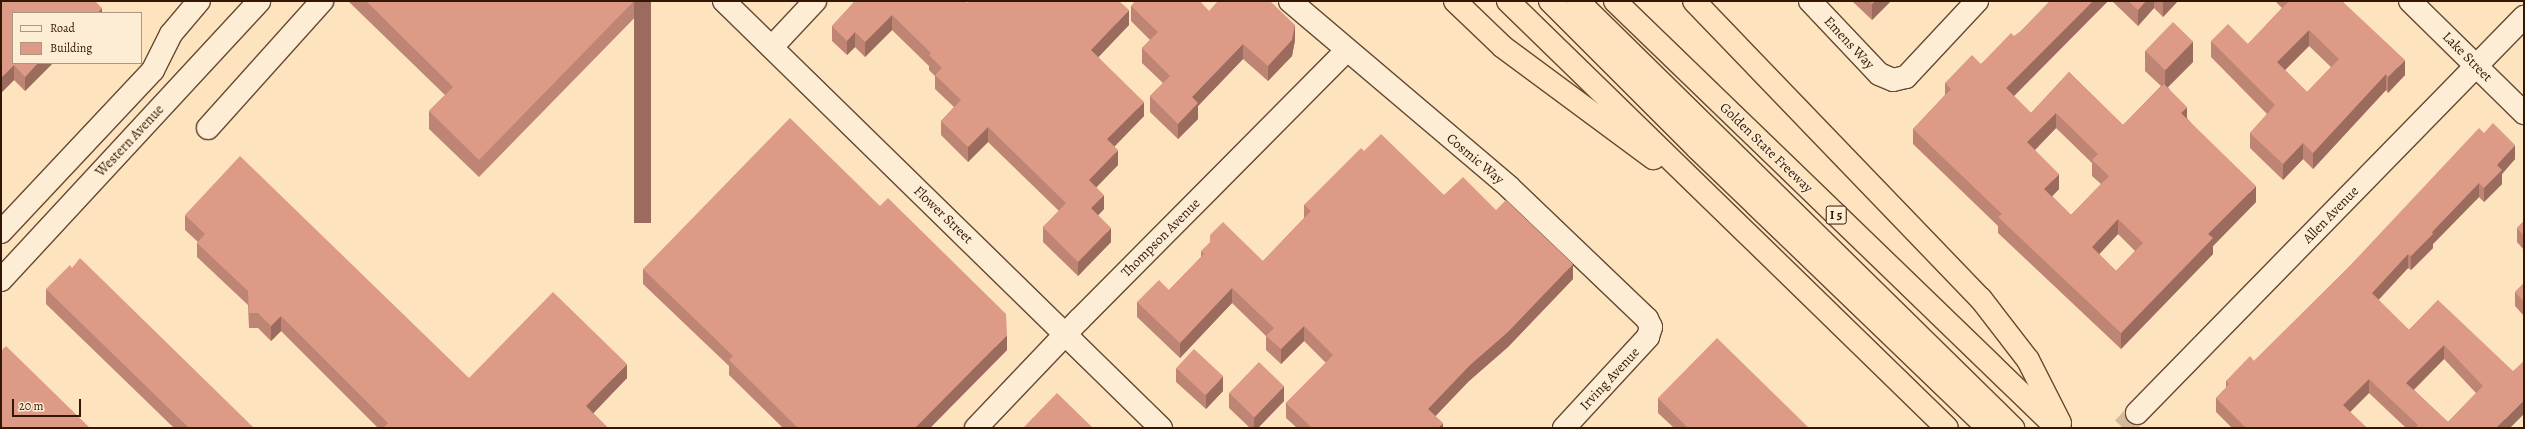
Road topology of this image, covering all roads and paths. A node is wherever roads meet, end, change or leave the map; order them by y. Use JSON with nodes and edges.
{"nodes":[{"id":1,"x":199,"y":1,"type":"edge"},
{"id":2,"x":259,"y":1,"type":"edge"},
{"id":3,"x":322,"y":1,"type":"edge"},
{"id":4,"x":724,"y":1,"type":"edge"},
{"id":5,"x":815,"y":1,"type":"edge"},
{"id":6,"x":1290,"y":1,"type":"edge"},
{"id":7,"x":1456,"y":1,"type":"edge"},
{"id":8,"x":1508,"y":1,"type":"edge"},
{"id":9,"x":1550,"y":1,"type":"edge"},
{"id":10,"x":1578,"y":1,"type":"edge"},
{"id":11,"x":1615,"y":1,"type":"edge"},
{"id":12,"x":1694,"y":1,"type":"edge"},
{"id":13,"x":1810,"y":1,"type":"edge"},
{"id":14,"x":1977,"y":1,"type":"edge"},
{"id":15,"x":2410,"y":1,"type":"edge"},
{"id":16,"x":2524,"y":17,"type":"edge"},
{"id":17,"x":772,"y":47,"type":"junction"},
{"id":18,"x":1347,"y":50,"type":"junction"},
{"id":19,"x":2476,"y":66,"type":"junction"},
{"id":20,"x":2524,"y":113,"type":"edge"},
{"id":21,"x":208,"y":128,"type":"dead end"},
{"id":22,"x":1722,"y":210,"type":"junction"},
{"id":23,"x":1,"y":232,"type":"edge"},
{"id":24,"x":1,"y":280,"type":"edge"},
{"id":25,"x":1651,"y":327,"type":"joint"},
{"id":26,"x":1066,"y":336,"type":"junction"},
{"id":27,"x":2137,"y":413,"type":"tunnel mouth"},
{"id":28,"x":976,"y":428,"type":"edge"},
{"id":29,"x":1161,"y":428,"type":"edge"},
{"id":30,"x":1564,"y":428,"type":"edge"},
{"id":31,"x":1947,"y":428,"type":"edge"},
{"id":32,"x":1988,"y":428,"type":"edge"},
{"id":33,"x":2013,"y":428,"type":"edge"},
{"id":34,"x":2057,"y":428,"type":"edge"},
{"id":35,"x":2062,"y":428,"type":"edge"}],
"edges":[{"from":1,"to":23,"type":"street"},
{"from":2,"to":24,"type":"street","name":"Western Avenue"},
{"from":3,"to":21,"type":"street"},
{"from":4,"to":17,"type":"street","name":"Flower Street"},
{"from":5,"to":17,"type":"street"},
{"from":6,"to":18,"type":"street","name":"Cosmic Way"},
{"from":7,"to":22,"type":"highway"},
{"from":8,"to":22,"type":"highway"},
{"from":9,"to":32,"type":"highway"},
{"from":10,"to":33,"type":"highway"},
{"from":11,"to":34,"type":"highway","name":"Golden State Freeway","number":"I 5"},
{"from":12,"to":35,"type":"highway"},
{"from":13,"to":14,"type":"street","name":"Emens Way"},
{"from":15,"to":19,"type":"street","name":"Lake Street"},
{"from":16,"to":19,"type":"street","name":"Allen Avenue"},
{"from":17,"to":26,"type":"street","name":"Flower Street"},
{"from":18,"to":25,"type":"street","name":"Cosmic Way"},
{"from":18,"to":26,"type":"street","name":"Thompson Avenue"},
{"from":19,"to":20,"type":"street","name":"Lake Street"},
{"from":19,"to":27,"type":"street","name":"Allen Avenue"},
{"from":22,"to":31,"type":"highway"},
{"from":25,"to":30,"type":"street","name":"Irving Avenue"},
{"from":26,"to":28,"type":"street","name":"Thompson Avenue"},
{"from":26,"to":29,"type":"street","name":"Flower Street"}]}
